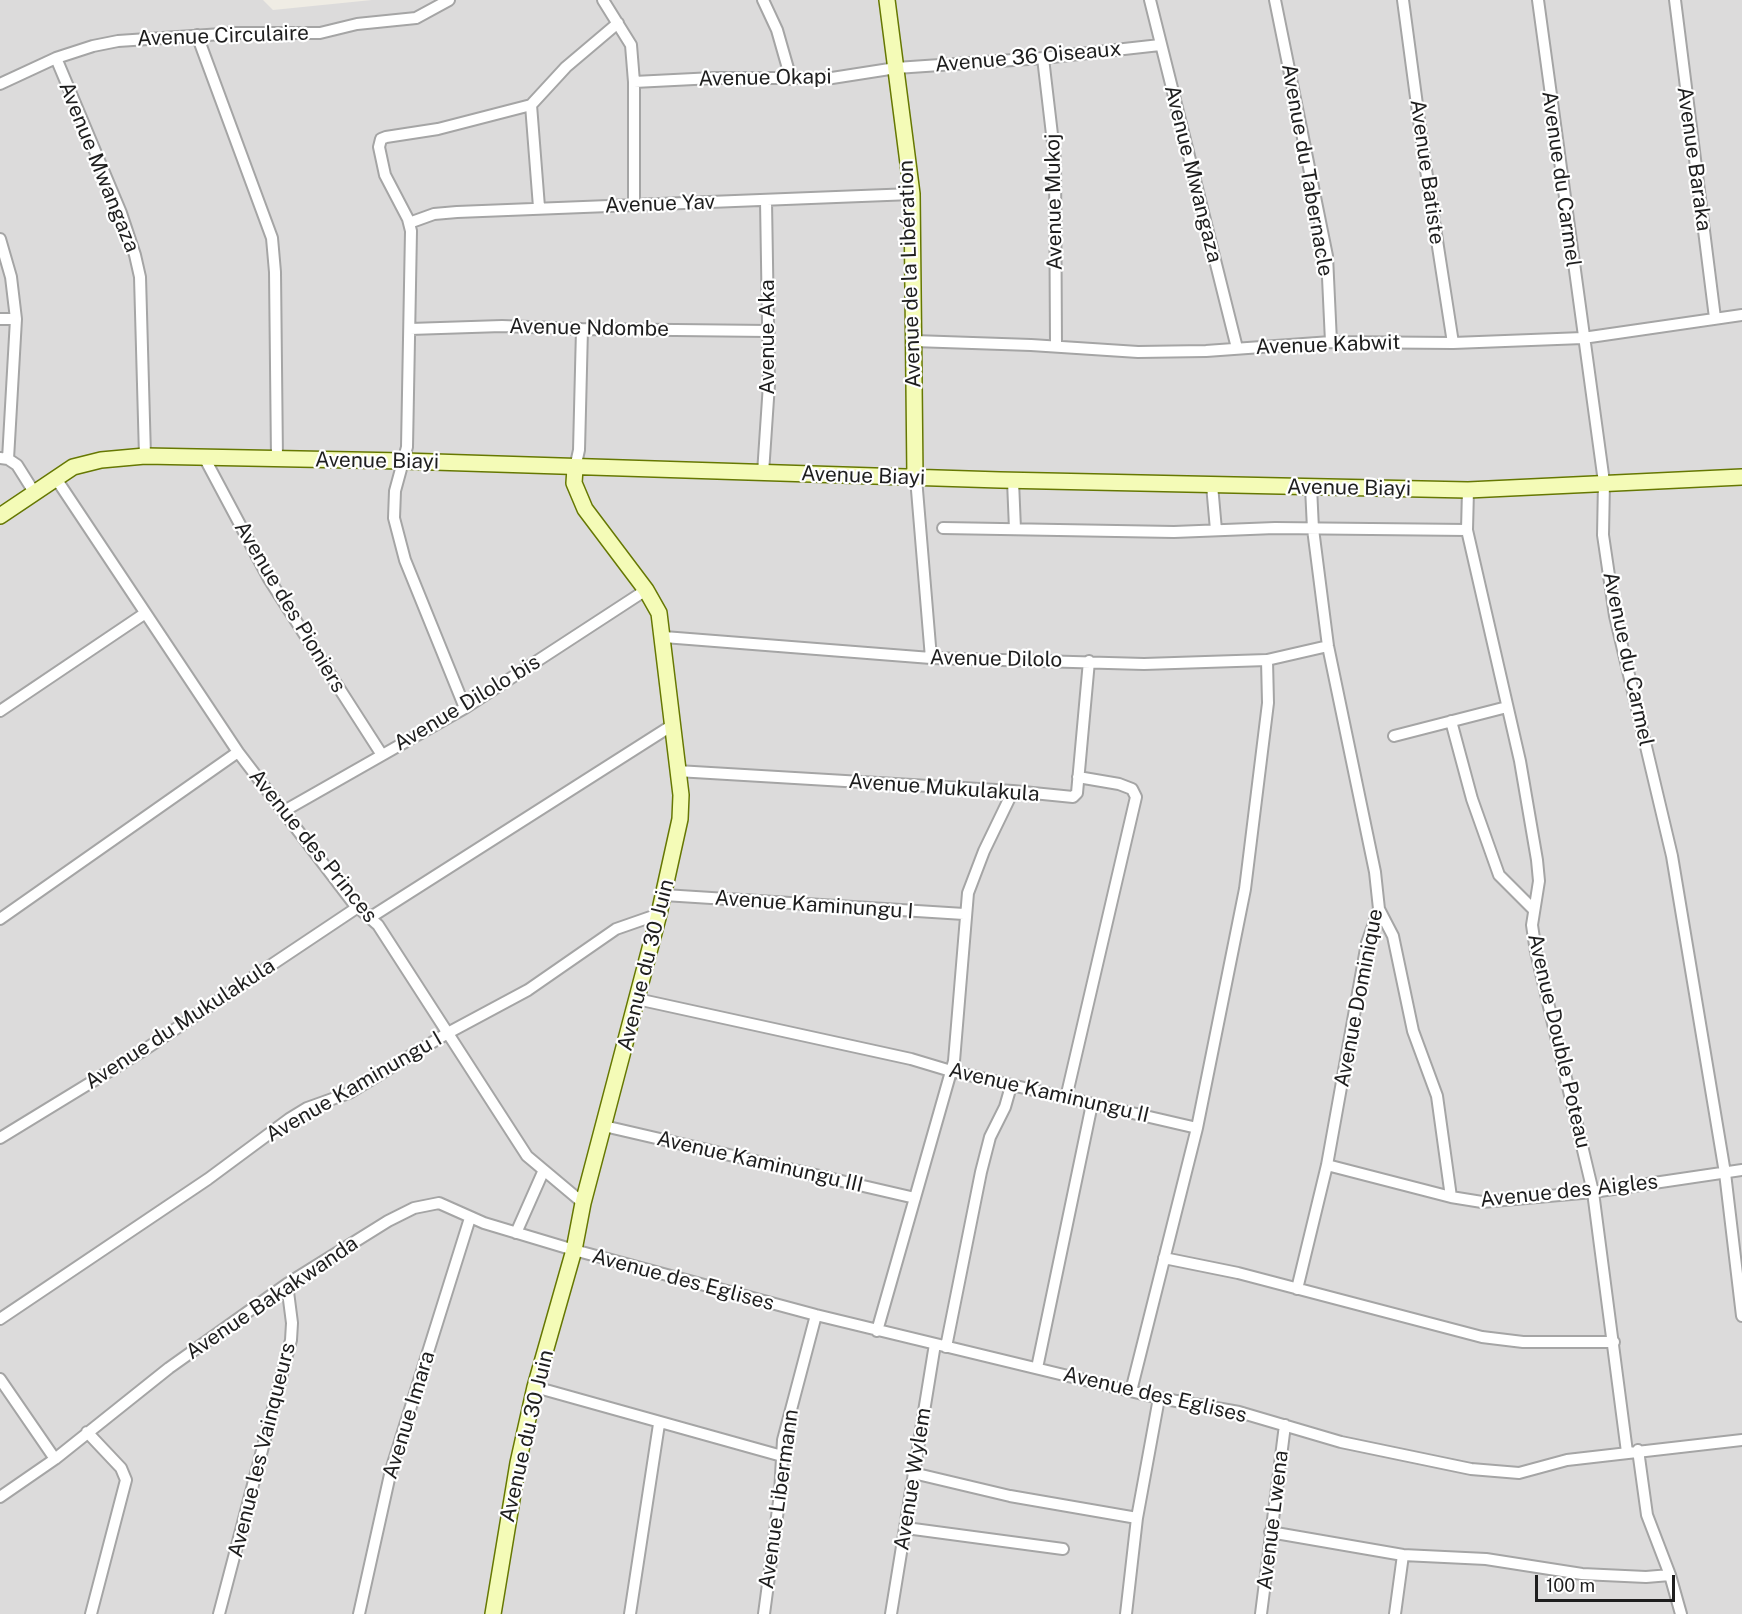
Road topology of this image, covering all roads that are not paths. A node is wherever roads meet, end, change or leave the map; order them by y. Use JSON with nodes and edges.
{"nodes":[{"id":1,"x":449,"y":0,"type":"edge"},
{"id":2,"x":603,"y":0,"type":"edge"},
{"id":3,"x":763,"y":0,"type":"edge"},
{"id":4,"x":887,"y":0,"type":"edge"},
{"id":5,"x":1150,"y":0,"type":"edge"},
{"id":6,"x":1275,"y":0,"type":"edge"},
{"id":7,"x":1403,"y":0,"type":"edge"},
{"id":8,"x":1538,"y":0,"type":"edge"},
{"id":9,"x":1675,"y":0,"type":"edge"},
{"id":10,"x":618,"y":23,"type":"junction"},
{"id":11,"x":197,"y":36,"type":"junction"},
{"id":12,"x":1160,"y":45,"type":"junction"},
{"id":13,"x":56,"y":58,"type":"junction"},
{"id":14,"x":1043,"y":58,"type":"junction"},
{"id":15,"x":896,"y":68,"type":"junction"},
{"id":16,"x":791,"y":79,"type":"junction"},
{"id":17,"x":634,"y":82,"type":"junction"},
{"id":18,"x":0,"y":84,"type":"edge"},
{"id":19,"x":531,"y":105,"type":"junction"},
{"id":20,"x":912,"y":194,"type":"junction"},
{"id":21,"x":766,"y":201,"type":"junction"},
{"id":22,"x":634,"y":205,"type":"junction"},
{"id":23,"x":539,"y":207,"type":"junction"},
{"id":24,"x":409,"y":223,"type":"junction"},
{"id":25,"x":0,"y":239,"type":"edge"},
{"id":26,"x":3,"y":259,"type":"edge"},
{"id":27,"x":1742,"y":315,"type":"edge"},
{"id":28,"x":1715,"y":318,"type":"junction"},
{"id":29,"x":0,"y":319,"type":"edge"},
{"id":30,"x":16,"y":319,"type":"junction"},
{"id":31,"x":410,"y":329,"type":"junction"},
{"id":32,"x":582,"y":329,"type":"junction"},
{"id":33,"x":769,"y":331,"type":"junction"},
{"id":34,"x":1583,"y":338,"type":"junction"},
{"id":35,"x":914,"y":341,"type":"junction"},
{"id":36,"x":1331,"y":342,"type":"junction"},
{"id":37,"x":1453,"y":343,"type":"junction"},
{"id":38,"x":1056,"y":346,"type":"junction"},
{"id":39,"x":1237,"y":348,"type":"junction"},
{"id":40,"x":145,"y":456,"type":"junction"},
{"id":41,"x":204,"y":457,"type":"junction"},
{"id":42,"x":4,"y":459,"type":"edge"},
{"id":43,"x":277,"y":459,"type":"junction"},
{"id":44,"x":403,"y":461,"type":"junction"},
{"id":45,"x":575,"y":468,"type":"junction"},
{"id":46,"x":763,"y":473,"type":"junction"},
{"id":47,"x":55,"y":477,"type":"junction"},
{"id":48,"x":1742,"y":477,"type":"edge"},
{"id":49,"x":915,"y":478,"type":"junction"},
{"id":50,"x":1013,"y":481,"type":"junction"},
{"id":51,"x":1604,"y":482,"type":"junction"},
{"id":52,"x":1212,"y":485,"type":"junction"},
{"id":53,"x":1311,"y":487,"type":"junction"},
{"id":54,"x":1468,"y":490,"type":"junction"},
{"id":55,"x":34,"y":492,"type":"junction"},
{"id":56,"x":0,"y":516,"type":"edge"},
{"id":57,"x":943,"y":528,"type":"dead end"},
{"id":58,"x":1313,"y":528,"type":"junction"},
{"id":59,"x":1015,"y":529,"type":"junction"},
{"id":60,"x":1216,"y":530,"type":"junction"},
{"id":61,"x":1467,"y":530,"type":"junction"},
{"id":62,"x":646,"y":590,"type":"junction"},
{"id":63,"x":144,"y":614,"type":"junction"},
{"id":64,"x":664,"y":638,"type":"junction"},
{"id":65,"x":1328,"y":646,"type":"junction"},
{"id":66,"x":931,"y":658,"type":"junction"},
{"id":67,"x":1267,"y":660,"type":"junction"},
{"id":68,"x":1089,"y":661,"type":"junction"},
{"id":69,"x":1507,"y":707,"type":"junction"},
{"id":70,"x":465,"y":708,"type":"junction"},
{"id":71,"x":0,"y":711,"type":"edge"},
{"id":72,"x":1451,"y":721,"type":"junction"},
{"id":73,"x":671,"y":726,"type":"junction"},
{"id":74,"x":1394,"y":736,"type":"dead end"},
{"id":75,"x":238,"y":752,"type":"junction"},
{"id":76,"x":382,"y":755,"type":"junction"},
{"id":77,"x":678,"y":771,"type":"junction"},
{"id":78,"x":1078,"y":777,"type":"junction"},
{"id":79,"x":1013,"y":791,"type":"junction"},
{"id":80,"x":285,"y":810,"type":"junction"},
{"id":81,"x":664,"y":895,"type":"junction"},
{"id":82,"x":358,"y":907,"type":"junction"},
{"id":83,"x":1379,"y":909,"type":"junction"},
{"id":84,"x":1534,"y":910,"type":"junction"},
{"id":85,"x":659,"y":914,"type":"junction"},
{"id":86,"x":964,"y":914,"type":"junction"},
{"id":87,"x":371,"y":917,"type":"junction"},
{"id":88,"x":0,"y":919,"type":"edge"},
{"id":89,"x":637,"y":999,"type":"junction"},
{"id":90,"x":446,"y":1034,"type":"junction"},
{"id":91,"x":951,"y":1071,"type":"junction"},
{"id":92,"x":1011,"y":1086,"type":"junction"},
{"id":93,"x":1066,"y":1098,"type":"junction"},
{"id":94,"x":1092,"y":1104,"type":"junction"},
{"id":95,"x":604,"y":1126,"type":"junction"},
{"id":96,"x":1197,"y":1128,"type":"junction"},
{"id":97,"x":0,"y":1137,"type":"edge"},
{"id":98,"x":1327,"y":1166,"type":"junction"},
{"id":99,"x":1742,"y":1170,"type":"edge"},
{"id":100,"x":543,"y":1172,"type":"junction"},
{"id":101,"x":1725,"y":1173,"type":"junction"},
{"id":102,"x":1593,"y":1192,"type":"junction"},
{"id":103,"x":1451,"y":1197,"type":"junction"},
{"id":104,"x":915,"y":1198,"type":"junction"},
{"id":105,"x":583,"y":1203,"type":"junction"},
{"id":106,"x":470,"y":1218,"type":"junction"},
{"id":107,"x":516,"y":1233,"type":"junction"},
{"id":108,"x":574,"y":1250,"type":"junction"},
{"id":109,"x":1164,"y":1258,"type":"junction"},
{"id":110,"x":287,"y":1284,"type":"junction"},
{"id":111,"x":1297,"y":1289,"type":"junction"},
{"id":112,"x":816,"y":1315,"type":"junction"},
{"id":113,"x":1742,"y":1316,"type":"edge"},
{"id":114,"x":0,"y":1319,"type":"edge"},
{"id":115,"x":877,"y":1330,"type":"junction"},
{"id":116,"x":1614,"y":1342,"type":"junction"},
{"id":117,"x":941,"y":1345,"type":"junction"},
{"id":118,"x":1037,"y":1368,"type":"junction"},
{"id":119,"x":0,"y":1379,"type":"edge"},
{"id":120,"x":536,"y":1387,"type":"junction"},
{"id":121,"x":1131,"y":1391,"type":"junction"},
{"id":122,"x":1159,"y":1398,"type":"junction"},
{"id":123,"x":659,"y":1424,"type":"junction"},
{"id":124,"x":1285,"y":1425,"type":"junction"},
{"id":125,"x":87,"y":1432,"type":"junction"},
{"id":126,"x":1742,"y":1440,"type":"edge"},
{"id":127,"x":1633,"y":1451,"type":"junction"},
{"id":128,"x":782,"y":1456,"type":"junction"},
{"id":129,"x":55,"y":1459,"type":"junction"},
{"id":130,"x":913,"y":1473,"type":"junction"},
{"id":131,"x":0,"y":1497,"type":"edge"},
{"id":132,"x":1137,"y":1518,"type":"junction"},
{"id":133,"x":906,"y":1528,"type":"junction"},
{"id":134,"x":1270,"y":1532,"type":"junction"},
{"id":135,"x":1063,"y":1549,"type":"dead end"},
{"id":136,"x":1403,"y":1555,"type":"junction"},
{"id":137,"x":1670,"y":1575,"type":"junction"},
{"id":138,"x":91,"y":1614,"type":"edge"},
{"id":139,"x":220,"y":1614,"type":"edge"},
{"id":140,"x":359,"y":1614,"type":"edge"},
{"id":141,"x":493,"y":1614,"type":"edge"},
{"id":142,"x":630,"y":1614,"type":"edge"},
{"id":143,"x":764,"y":1614,"type":"edge"},
{"id":144,"x":891,"y":1614,"type":"edge"},
{"id":145,"x":1126,"y":1614,"type":"edge"},
{"id":146,"x":1261,"y":1614,"type":"edge"},
{"id":147,"x":1395,"y":1614,"type":"edge"},
{"id":148,"x":1681,"y":1614,"type":"edge"}],
"edges":[{"from":1,"to":11,"type":"street","name":"Avenue Circulaire"},
{"from":2,"to":10,"type":"street"},
{"from":3,"to":16,"type":"street"},
{"from":4,"to":15,"type":"street","name":"Avenue de la Libération"},
{"from":5,"to":12,"type":"street","name":"Avenue Mwangaza"},
{"from":6,"to":36,"type":"street","name":"Avenue du Tabernacle"},
{"from":7,"to":37,"type":"street","name":"Avenue Batiste"},
{"from":8,"to":34,"type":"street","name":"Avenue du Carmel"},
{"from":9,"to":28,"type":"street","name":"Avenue Baraka"},
{"from":10,"to":17,"type":"street"},
{"from":10,"to":19,"type":"street"},
{"from":11,"to":13,"type":"street","name":"Avenue Circulaire"},
{"from":11,"to":43,"type":"street"},
{"from":12,"to":14,"type":"street","name":"Avenue 36 Oiseaux"},
{"from":12,"to":39,"type":"street","name":"Avenue Mwangaza"},
{"from":13,"to":18,"type":"street","name":"Avenue Circulaire"},
{"from":13,"to":40,"type":"street","name":"Avenue Mwangaza"},
{"from":14,"to":15,"type":"street","name":"Avenue 36 Oiseaux"},
{"from":14,"to":38,"type":"street","name":"Avenue Mukoj"},
{"from":15,"to":16,"type":"street","name":"Avenue Okapi"},
{"from":15,"to":20,"type":"street","name":"Avenue de la Libération"},
{"from":16,"to":17,"type":"street","name":"Avenue Okapi"},
{"from":17,"to":22,"type":"street"},
{"from":19,"to":23,"type":"street"},
{"from":19,"to":24,"type":"street"},
{"from":20,"to":21,"type":"street","name":"Avenue Yav"},
{"from":20,"to":35,"type":"street","name":"Avenue de la Libération"},
{"from":21,"to":22,"type":"street","name":"Avenue Yav"},
{"from":21,"to":33,"type":"street","name":"Avenue Aka"},
{"from":22,"to":23,"type":"street","name":"Avenue Yav"},
{"from":23,"to":24,"type":"street","name":"Avenue Yav"},
{"from":24,"to":31,"type":"street"},
{"from":25,"to":26,"type":"street"},
{"from":26,"to":30,"type":"street"},
{"from":27,"to":28,"type":"street","name":"Avenue Kabwit"},
{"from":28,"to":34,"type":"street","name":"Avenue Kabwit"},
{"from":29,"to":30,"type":"street"},
{"from":30,"to":42,"type":"street"},
{"from":31,"to":32,"type":"street","name":"Avenue Ndombe"},
{"from":31,"to":44,"type":"street"},
{"from":32,"to":33,"type":"street","name":"Avenue Ndombe"},
{"from":32,"to":45,"type":"street","name":"Avenue du 30 Juin"},
{"from":33,"to":46,"type":"street","name":"Avenue Aka"},
{"from":34,"to":37,"type":"street","name":"Avenue Kabwit"},
{"from":34,"to":51,"type":"street","name":"Avenue du Carmel"},
{"from":35,"to":38,"type":"street","name":"Avenue Kabwit"},
{"from":35,"to":49,"type":"street","name":"Avenue de la Libération"},
{"from":36,"to":37,"type":"street","name":"Avenue Kabwit"},
{"from":36,"to":39,"type":"street","name":"Avenue Kabwit"},
{"from":38,"to":39,"type":"street","name":"Avenue Kabwit"},
{"from":40,"to":41,"type":"street","name":"Avenue Biayi"},
{"from":40,"to":47,"type":"street","name":"Avenue Biayi"},
{"from":41,"to":43,"type":"street","name":"Avenue Biayi"},
{"from":41,"to":76,"type":"street","name":"Avenue des Pioniers"},
{"from":42,"to":55,"type":"street"},
{"from":43,"to":44,"type":"street","name":"Avenue Biayi"},
{"from":44,"to":45,"type":"street","name":"Avenue Biayi"},
{"from":44,"to":70,"type":"street"},
{"from":45,"to":46,"type":"street","name":"Avenue Biayi"},
{"from":45,"to":62,"type":"street","name":"Avenue du 30 Juin"},
{"from":46,"to":49,"type":"street","name":"Avenue Biayi"},
{"from":47,"to":55,"type":"street","name":"Avenue Biayi"},
{"from":47,"to":63,"type":"street","name":"Avenue des Princes"},
{"from":48,"to":51,"type":"street","name":"Avenue Biayi"},
{"from":49,"to":50,"type":"street","name":"Avenue Biayi"},
{"from":49,"to":66,"type":"street"},
{"from":50,"to":52,"type":"street","name":"Avenue Biayi"},
{"from":50,"to":59,"type":"street"},
{"from":51,"to":54,"type":"street","name":"Avenue Biayi"},
{"from":51,"to":101,"type":"street","name":"Avenue du Carmel"},
{"from":52,"to":53,"type":"street","name":"Avenue Biayi"},
{"from":52,"to":60,"type":"street"},
{"from":53,"to":54,"type":"street","name":"Avenue Biayi"},
{"from":53,"to":58,"type":"street","name":"Avenue Dominique"},
{"from":54,"to":61,"type":"street","name":"Avenue Double Poteau"},
{"from":55,"to":56,"type":"street","name":"Avenue Biayi"},
{"from":57,"to":59,"type":"street"},
{"from":58,"to":60,"type":"street"},
{"from":58,"to":61,"type":"street"},
{"from":58,"to":65,"type":"street","name":"Avenue Dominique"},
{"from":59,"to":60,"type":"street"},
{"from":61,"to":69,"type":"street","name":"Avenue Double Poteau"},
{"from":62,"to":64,"type":"street","name":"Avenue du 30 Juin"},
{"from":62,"to":70,"type":"street","name":"Avenue Dilolo bis"},
{"from":63,"to":71,"type":"street"},
{"from":63,"to":75,"type":"street","name":"Avenue des Princes"},
{"from":64,"to":66,"type":"street","name":"Avenue Dilolo"},
{"from":64,"to":73,"type":"street","name":"Avenue du 30 Juin"},
{"from":65,"to":67,"type":"street","name":"Avenue Dilolo"},
{"from":65,"to":83,"type":"street","name":"Avenue Dominique"},
{"from":66,"to":68,"type":"street","name":"Avenue Dilolo"},
{"from":67,"to":68,"type":"street","name":"Avenue Dilolo"},
{"from":67,"to":96,"type":"street"},
{"from":68,"to":78,"type":"street","name":"Avenue Mukulakula"},
{"from":69,"to":72,"type":"street"},
{"from":69,"to":84,"type":"street","name":"Avenue Double Poteau"},
{"from":70,"to":76,"type":"street","name":"Avenue Dilolo bis"},
{"from":72,"to":74,"type":"street"},
{"from":72,"to":84,"type":"street"},
{"from":73,"to":77,"type":"street","name":"Avenue du 30 Juin"},
{"from":73,"to":87,"type":"street"},
{"from":75,"to":80,"type":"street","name":"Avenue des Princes"},
{"from":75,"to":88,"type":"street"},
{"from":76,"to":80,"type":"street","name":"Avenue Dilolo bis"},
{"from":77,"to":79,"type":"street","name":"Avenue Mukulakula"},
{"from":77,"to":81,"type":"street","name":"Avenue du 30 Juin"},
{"from":78,"to":79,"type":"street","name":"Avenue Mukulakula"},
{"from":78,"to":93,"type":"street"},
{"from":79,"to":86,"type":"street"},
{"from":80,"to":82,"type":"street","name":"Avenue des Princes"},
{"from":81,"to":85,"type":"street","name":"Avenue du 30 Juin"},
{"from":81,"to":86,"type":"street","name":"Avenue Kaminungu I"},
{"from":82,"to":87,"type":"street","name":"Avenue des Princes"},
{"from":82,"to":97,"type":"street","name":"Avenue du Mukulakula"},
{"from":83,"to":98,"type":"street","name":"Avenue Dominique"},
{"from":83,"to":103,"type":"street"},
{"from":84,"to":102,"type":"street","name":"Avenue Double Poteau"},
{"from":85,"to":89,"type":"street","name":"Avenue du 30 Juin"},
{"from":85,"to":90,"type":"street","name":"Avenue Kaminungu I"},
{"from":86,"to":91,"type":"street"},
{"from":87,"to":90,"type":"street","name":"Avenue des Princes"},
{"from":89,"to":91,"type":"street","name":"Avenue Kaminungu II"},
{"from":89,"to":95,"type":"street","name":"Avenue du 30 Juin"},
{"from":90,"to":100,"type":"street","name":"Avenue des Princes"},
{"from":90,"to":114,"type":"street","name":"Avenue Kaminungu I"},
{"from":91,"to":92,"type":"street","name":"Avenue Kaminungu II"},
{"from":91,"to":104,"type":"street"},
{"from":92,"to":93,"type":"street","name":"Avenue Kaminungu II"},
{"from":92,"to":117,"type":"street","name":"Avenue Wylem"},
{"from":93,"to":94,"type":"street","name":"Avenue Kaminungu II"},
{"from":94,"to":96,"type":"street","name":"Avenue Kaminungu II"},
{"from":94,"to":118,"type":"street"},
{"from":95,"to":104,"type":"street","name":"Avenue Kaminungu III"},
{"from":95,"to":105,"type":"street","name":"Avenue du 30 Juin"},
{"from":96,"to":109,"type":"street"},
{"from":98,"to":103,"type":"street","name":"Avenue des Aigles"},
{"from":98,"to":111,"type":"street","name":"Avenue Dominique"},
{"from":99,"to":101,"type":"street","name":"Avenue des Aigles"},
{"from":100,"to":105,"type":"street","name":"Avenue des Princes"},
{"from":100,"to":107,"type":"street"},
{"from":101,"to":102,"type":"street","name":"Avenue des Aigles"},
{"from":101,"to":113,"type":"street","name":"Avenue du Carmel"},
{"from":102,"to":103,"type":"street","name":"Avenue des Aigles"},
{"from":102,"to":116,"type":"street","name":"Avenue Double Poteau"},
{"from":104,"to":115,"type":"street"},
{"from":105,"to":108,"type":"street","name":"Avenue du 30 Juin"},
{"from":106,"to":107,"type":"street","name":"Avenue Bakakwanda"},
{"from":106,"to":110,"type":"street","name":"Avenue Bakakwanda"},
{"from":106,"to":140,"type":"street","name":"Avenue Imara"},
{"from":107,"to":108,"type":"street","name":"Avenue Bakakwanda"},
{"from":108,"to":112,"type":"street","name":"Avenue des Eglises"},
{"from":108,"to":120,"type":"street","name":"Avenue du 30 Juin"},
{"from":109,"to":111,"type":"street"},
{"from":109,"to":121,"type":"street"},
{"from":110,"to":125,"type":"street","name":"Avenue Bakakwanda"},
{"from":110,"to":139,"type":"street","name":"Avenue les Vainqueurs"},
{"from":111,"to":116,"type":"street"},
{"from":112,"to":115,"type":"street","name":"Avenue des Eglises"},
{"from":112,"to":128,"type":"street","name":"Avenue Libermann"},
{"from":115,"to":117,"type":"street","name":"Avenue des Eglises"},
{"from":116,"to":127,"type":"street","name":"Avenue Double Poteau"},
{"from":117,"to":118,"type":"street","name":"Avenue des Eglises"},
{"from":117,"to":130,"type":"street","name":"Avenue Wylem"},
{"from":118,"to":121,"type":"street","name":"Avenue des Eglises"},
{"from":119,"to":129,"type":"street"},
{"from":120,"to":123,"type":"street"},
{"from":120,"to":141,"type":"street","name":"Avenue du 30 Juin"},
{"from":121,"to":122,"type":"street","name":"Avenue des Eglises"},
{"from":122,"to":124,"type":"street","name":"Avenue des Eglises"},
{"from":122,"to":132,"type":"street"},
{"from":123,"to":128,"type":"street"},
{"from":123,"to":142,"type":"street"},
{"from":124,"to":127,"type":"street","name":"Avenue des Eglises"},
{"from":124,"to":134,"type":"street","name":"Avenue Lwena"},
{"from":125,"to":129,"type":"street","name":"Avenue Bakakwanda"},
{"from":125,"to":138,"type":"street"},
{"from":126,"to":127,"type":"street","name":"Avenue des Eglises"},
{"from":127,"to":137,"type":"street","name":"Avenue Double Poteau"},
{"from":128,"to":143,"type":"street","name":"Avenue Libermann"},
{"from":129,"to":131,"type":"street","name":"Avenue Bakakwanda"},
{"from":130,"to":132,"type":"street"},
{"from":130,"to":133,"type":"street","name":"Avenue Wylem"},
{"from":132,"to":145,"type":"street"},
{"from":133,"to":135,"type":"street"},
{"from":133,"to":144,"type":"street","name":"Avenue Wylem"},
{"from":134,"to":136,"type":"street"},
{"from":134,"to":146,"type":"street","name":"Avenue Lwena"},
{"from":136,"to":137,"type":"street"},
{"from":136,"to":147,"type":"street"},
{"from":137,"to":148,"type":"street","name":"Avenue Double Poteau"}]}
